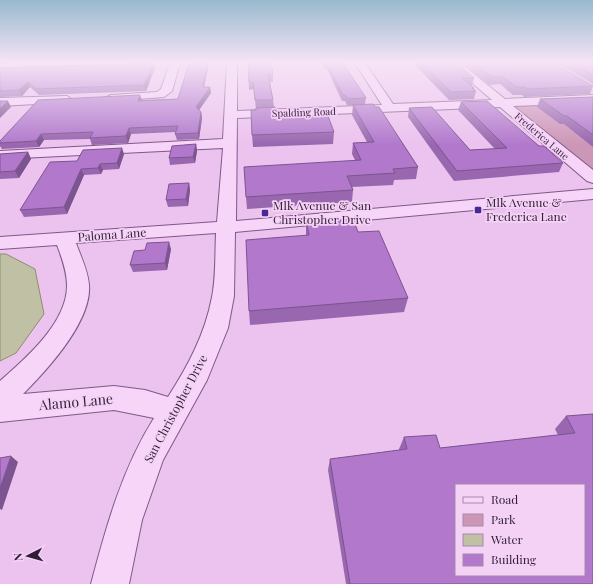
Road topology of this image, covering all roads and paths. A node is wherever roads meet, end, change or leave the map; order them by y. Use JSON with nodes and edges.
{"nodes":[{"id":1,"x":166,"y":90,"type":"edge"},
{"id":2,"x":231,"y":90,"type":"edge"},
{"id":3,"x":378,"y":90,"type":"edge"},
{"id":4,"x":487,"y":90,"type":"edge"},
{"id":5,"x":102,"y":98,"type":"edge"},
{"id":6,"x":78,"y":99,"type":"edge"},
{"id":7,"x":593,"y":99,"type":"edge"},
{"id":8,"x":0,"y":102,"type":"edge"},
{"id":9,"x":503,"y":103,"type":"junction"},
{"id":10,"x":390,"y":108,"type":"junction"},
{"id":11,"x":231,"y":115,"type":"junction"},
{"id":12,"x":230,"y":143,"type":"junction"},
{"id":13,"x":0,"y":155,"type":"edge"},
{"id":14,"x":593,"y":178,"type":"edge"},
{"id":15,"x":593,"y":194,"type":"edge"},
{"id":16,"x":225,"y":227,"type":"junction"},
{"id":17,"x":64,"y":238,"type":"junction"},
{"id":18,"x":0,"y":243,"type":"edge"},
{"id":19,"x":0,"y":399,"type":"edge"},
{"id":20,"x":0,"y":409,"type":"edge"},
{"id":21,"x":175,"y":412,"type":"junction"},
{"id":22,"x":110,"y":584,"type":"edge"}],
"edges":[{"from":1,"to":5,"type":"street"},
{"from":2,"to":11,"type":"street","name":"San Christopher Drive"},
{"from":3,"to":10,"type":"street"},
{"from":4,"to":9,"type":"street","name":"Frederica Lane"},
{"from":6,"to":8,"type":"street"},
{"from":7,"to":9,"type":"street","name":"Spalding Road"},
{"from":9,"to":10,"type":"street","name":"Spalding Road"},
{"from":9,"to":14,"type":"street","name":"Frederica Lane"},
{"from":10,"to":11,"type":"street","name":"Spalding Road"},
{"from":11,"to":12,"type":"street","name":"San Christopher Drive"},
{"from":12,"to":13,"type":"street"},
{"from":12,"to":16,"type":"street","name":"San Christopher Drive"},
{"from":15,"to":16,"type":"street","name":"Paloma Lane"},
{"from":16,"to":17,"type":"street","name":"Paloma Lane"},
{"from":16,"to":21,"type":"street","name":"San Christopher Drive"},
{"from":17,"to":18,"type":"street","name":"Paloma Lane"},
{"from":17,"to":19,"type":"street"},
{"from":20,"to":21,"type":"street","name":"Alamo Lane"},
{"from":21,"to":22,"type":"street","name":"San Christopher Drive"}]}
